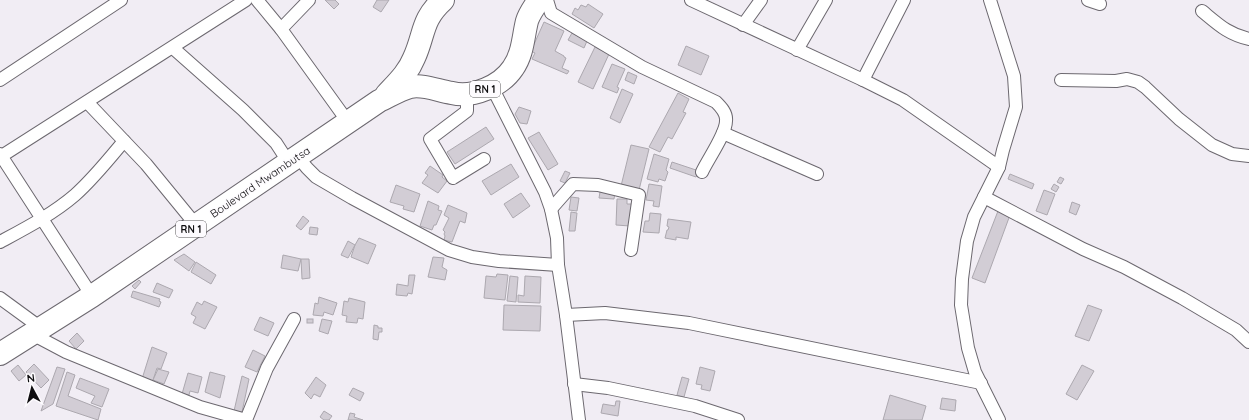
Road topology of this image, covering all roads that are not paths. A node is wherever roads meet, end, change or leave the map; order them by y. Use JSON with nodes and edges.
{"nodes":[{"id":1,"x":122,"y":0,"type":"edge"},
{"id":2,"x":246,"y":0,"type":"edge"},
{"id":3,"x":257,"y":0,"type":"edge"},
{"id":4,"x":309,"y":0,"type":"edge"},
{"id":5,"x":442,"y":0,"type":"edge"},
{"id":6,"x":539,"y":0,"type":"edge"},
{"id":7,"x":547,"y":0,"type":"edge"},
{"id":8,"x":691,"y":0,"type":"edge"},
{"id":9,"x":761,"y":0,"type":"edge"},
{"id":10,"x":826,"y":0,"type":"edge"},
{"id":11,"x":904,"y":0,"type":"edge"},
{"id":12,"x":990,"y":0,"type":"edge"},
{"id":13,"x":1088,"y":0,"type":"edge"},
{"id":14,"x":1100,"y":4,"type":"dead end"},
{"id":15,"x":1202,"y":11,"type":"dead end"},
{"id":16,"x":743,"y":25,"type":"junction"},
{"id":17,"x":281,"y":29,"type":"junction"},
{"id":18,"x":1249,"y":39,"type":"edge"},
{"id":19,"x":173,"y":48,"type":"junction"},
{"id":20,"x":797,"y":50,"type":"junction"},
{"id":21,"x":0,"y":80,"type":"edge"},
{"id":22,"x":863,"y":80,"type":"junction"},
{"id":23,"x":1061,"y":80,"type":"dead end"},
{"id":24,"x":492,"y":87,"type":"junction"},
{"id":25,"x":467,"y":94,"type":"junction"},
{"id":26,"x":379,"y":101,"type":"junction"},
{"id":27,"x":87,"y":102,"type":"junction"},
{"id":28,"x":348,"y":122,"type":"junction"},
{"id":29,"x":723,"y":133,"type":"junction"},
{"id":30,"x":124,"y":141,"type":"junction"},
{"id":31,"x":1,"y":156,"type":"edge"},
{"id":32,"x":1249,"y":156,"type":"edge"},
{"id":33,"x":484,"y":159,"type":"dead end"},
{"id":34,"x":294,"y":160,"type":"junction"},
{"id":35,"x":999,"y":167,"type":"junction"},
{"id":36,"x":702,"y":172,"type":"dead end"},
{"id":37,"x":817,"y":174,"type":"dead end"},
{"id":38,"x":984,"y":197,"type":"junction"},
{"id":39,"x":551,"y":209,"type":"junction"},
{"id":40,"x":42,"y":219,"type":"junction"},
{"id":41,"x":196,"y":225,"type":"junction"},
{"id":42,"x":0,"y":242,"type":"edge"},
{"id":43,"x":631,"y":250,"type":"dead end"},
{"id":44,"x":558,"y":265,"type":"junction"},
{"id":45,"x":92,"y":296,"type":"junction"},
{"id":46,"x":0,"y":298,"type":"edge"},
{"id":47,"x":566,"y":315,"type":"junction"},
{"id":48,"x":294,"y":318,"type":"dead end"},
{"id":49,"x":36,"y":331,"type":"junction"},
{"id":50,"x":1249,"y":342,"type":"edge"},
{"id":51,"x":0,"y":354,"type":"edge"},
{"id":52,"x":981,"y":383,"type":"junction"},
{"id":53,"x":574,"y":384,"type":"junction"},
{"id":54,"x":246,"y":420,"type":"edge"},
{"id":55,"x":579,"y":420,"type":"edge"},
{"id":56,"x":738,"y":420,"type":"edge"},
{"id":57,"x":999,"y":420,"type":"edge"}],
"edges":[{"from":1,"to":21,"type":"street"},
{"from":2,"to":19,"type":"street"},
{"from":3,"to":17,"type":"street"},
{"from":4,"to":17,"type":"street"},
{"from":5,"to":26,"type":"highway","name":"Boulevard Mwambutsa","number":"RN 1"},
{"from":6,"to":24,"type":"highway","name":"Boulevard Mwambutsa","number":"RN 1"},
{"from":7,"to":29,"type":"street"},
{"from":8,"to":16,"type":"street"},
{"from":9,"to":16,"type":"street"},
{"from":10,"to":20,"type":"street"},
{"from":11,"to":22,"type":"street"},
{"from":12,"to":35,"type":"street"},
{"from":13,"to":14,"type":"street"},
{"from":15,"to":18,"type":"street"},
{"from":16,"to":20,"type":"street"},
{"from":17,"to":28,"type":"street"},
{"from":19,"to":27,"type":"street"},
{"from":19,"to":34,"type":"street"},
{"from":20,"to":22,"type":"street"},
{"from":22,"to":35,"type":"street"},
{"from":23,"to":32,"type":"street"},
{"from":24,"to":25,"type":"highway","name":"Boulevard Mwambutsa","number":"RN 1"},
{"from":24,"to":39,"type":"street"},
{"from":25,"to":26,"type":"highway","name":"Boulevard Mwambutsa","number":"RN 1"},
{"from":25,"to":33,"type":"street"},
{"from":26,"to":28,"type":"highway","name":"Boulevard Mwambutsa","number":"RN 1"},
{"from":27,"to":30,"type":"street"},
{"from":27,"to":31,"type":"street"},
{"from":28,"to":34,"type":"highway","name":"Boulevard Mwambutsa","number":"RN 1"},
{"from":29,"to":36,"type":"street"},
{"from":29,"to":37,"type":"street"},
{"from":30,"to":40,"type":"street"},
{"from":30,"to":41,"type":"street"},
{"from":31,"to":40,"type":"street"},
{"from":34,"to":41,"type":"highway","name":"Boulevard Mwambutsa","number":"RN 1"},
{"from":34,"to":44,"type":"street"},
{"from":35,"to":38,"type":"street"},
{"from":38,"to":50,"type":"street"},
{"from":38,"to":52,"type":"street"},
{"from":39,"to":43,"type":"street"},
{"from":39,"to":44,"type":"street"},
{"from":40,"to":42,"type":"street"},
{"from":40,"to":45,"type":"street"},
{"from":41,"to":45,"type":"highway","name":"Boulevard Mwambutsa","number":"RN 1"},
{"from":44,"to":47,"type":"street"},
{"from":45,"to":49,"type":"highway","name":"Boulevard Mwambutsa","number":"RN 1"},
{"from":46,"to":49,"type":"street"},
{"from":47,"to":52,"type":"street"},
{"from":47,"to":53,"type":"street"},
{"from":48,"to":54,"type":"street"},
{"from":49,"to":51,"type":"highway","name":"Boulevard Mwambutsa","number":"RN 1"},
{"from":49,"to":54,"type":"street"},
{"from":52,"to":57,"type":"street"},
{"from":53,"to":55,"type":"street"},
{"from":53,"to":56,"type":"street"}]}
